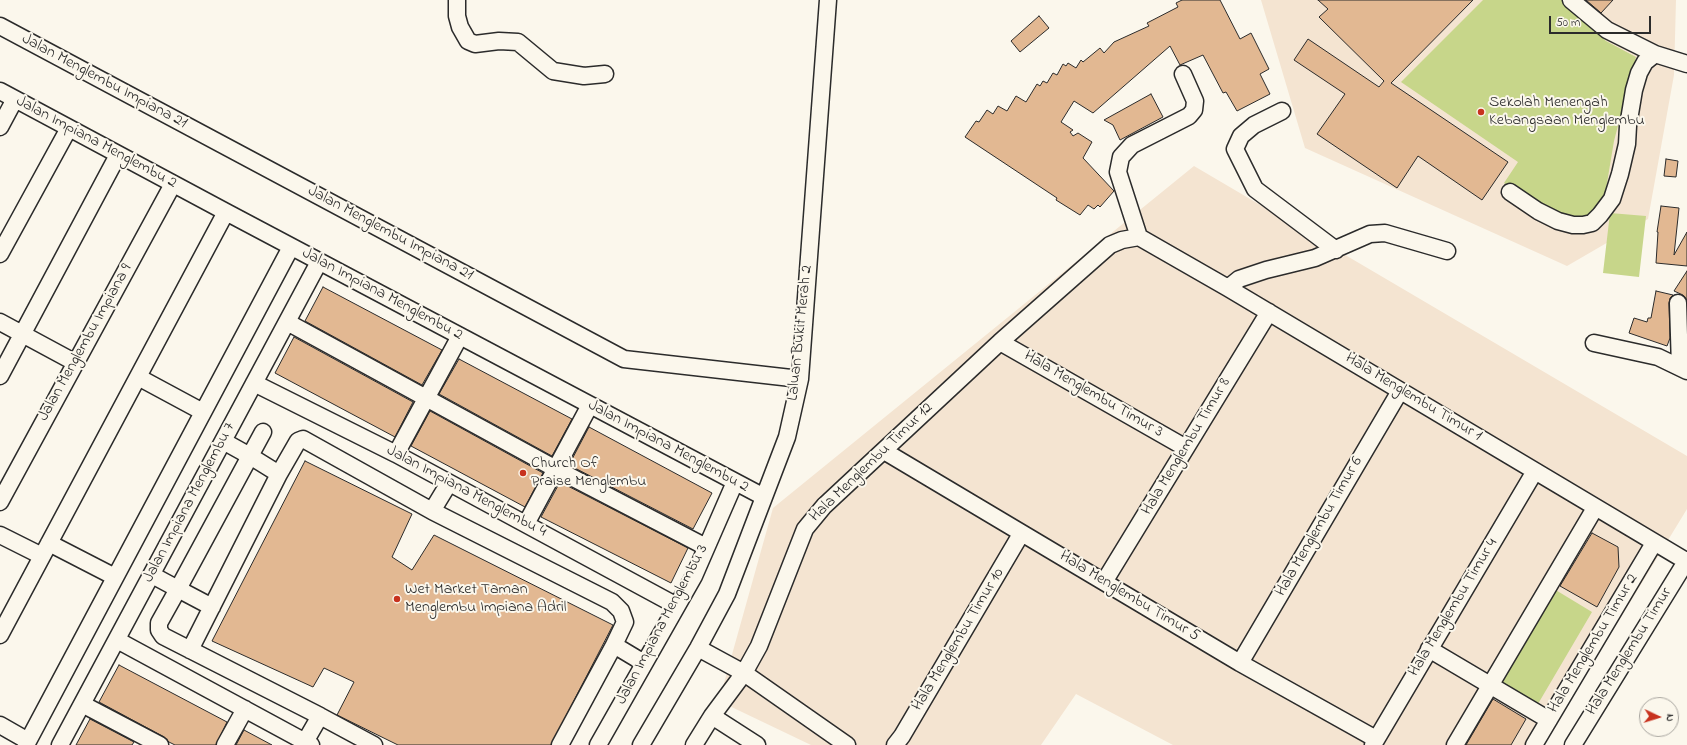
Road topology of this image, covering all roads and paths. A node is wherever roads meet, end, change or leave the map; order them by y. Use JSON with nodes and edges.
{"nodes":[{"id":1,"x":458,"y":0,"type":"edge"},
{"id":2,"x":828,"y":0,"type":"edge"},
{"id":3,"x":1571,"y":0,"type":"edge"},
{"id":4,"x":0,"y":26,"type":"edge"},
{"id":5,"x":1655,"y":54,"type":"junction"},
{"id":6,"x":1687,"y":64,"type":"edge"},
{"id":7,"x":605,"y":74,"type":"dead end"},
{"id":8,"x":1183,"y":74,"type":"dead end"},
{"id":9,"x":0,"y":91,"type":"edge"},
{"id":10,"x":15,"y":99,"type":"junction"},
{"id":11,"x":1282,"y":111,"type":"dead end"},
{"id":12,"x":0,"y":127,"type":"edge"},
{"id":13,"x":69,"y":128,"type":"junction"},
{"id":14,"x":118,"y":154,"type":"junction"},
{"id":15,"x":173,"y":184,"type":"junction"},
{"id":16,"x":1510,"y":192,"type":"dead end"},
{"id":17,"x":226,"y":212,"type":"junction"},
{"id":18,"x":1139,"y":237,"type":"junction"},
{"id":19,"x":291,"y":247,"type":"junction"},
{"id":20,"x":1336,"y":250,"type":"junction"},
{"id":21,"x":1448,"y":251,"type":"dead end"},
{"id":22,"x":0,"y":254,"type":"edge"},
{"id":23,"x":319,"y":262,"type":"junction"},
{"id":24,"x":1228,"y":288,"type":"junction"},
{"id":25,"x":1678,"y":303,"type":"dead end"},
{"id":26,"x":1269,"y":312,"type":"junction"},
{"id":27,"x":0,"y":322,"type":"edge"},
{"id":28,"x":287,"y":322,"type":"junction"},
{"id":29,"x":22,"y":334,"type":"junction"},
{"id":30,"x":460,"y":336,"type":"junction"},
{"id":31,"x":1000,"y":342,"type":"junction"},
{"id":32,"x":1594,"y":343,"type":"dead end"},
{"id":33,"x":76,"y":363,"type":"junction"},
{"id":34,"x":1683,"y":369,"type":"edge"},
{"id":35,"x":0,"y":376,"type":"edge"},
{"id":36,"x":138,"y":377,"type":"junction"},
{"id":37,"x":800,"y":379,"type":"junction"},
{"id":38,"x":254,"y":383,"type":"junction"},
{"id":39,"x":1400,"y":391,"type":"junction"},
{"id":40,"x":426,"y":399,"type":"junction"},
{"id":41,"x":590,"y":405,"type":"junction"},
{"id":42,"x":203,"y":412,"type":"junction"},
{"id":43,"x":263,"y":432,"type":"dead end"},
{"id":44,"x":223,"y":441,"type":"junction"},
{"id":45,"x":1186,"y":448,"type":"junction"},
{"id":46,"x":884,"y":452,"type":"junction"},
{"id":47,"x":396,"y":454,"type":"junction"},
{"id":48,"x":250,"y":456,"type":"junction"},
{"id":49,"x":556,"y":469,"type":"junction"},
{"id":50,"x":1535,"y":471,"type":"junction"},
{"id":51,"x":279,"y":474,"type":"junction"},
{"id":52,"x":734,"y":482,"type":"junction"},
{"id":53,"x":449,"y":483,"type":"junction"},
{"id":54,"x":764,"y":497,"type":"junction"},
{"id":55,"x":0,"y":502,"type":"edge"},
{"id":56,"x":1595,"y":508,"type":"junction"},
{"id":57,"x":432,"y":510,"type":"junction"},
{"id":58,"x":526,"y":524,"type":"junction"},
{"id":59,"x":1021,"y":534,"type":"junction"},
{"id":60,"x":0,"y":535,"type":"edge"},
{"id":61,"x":1654,"y":543,"type":"junction"},
{"id":62,"x":706,"y":547,"type":"junction"},
{"id":63,"x":46,"y":550,"type":"junction"},
{"id":64,"x":1687,"y":560,"type":"edge"},
{"id":65,"x":152,"y":575,"type":"junction"},
{"id":66,"x":115,"y":577,"type":"junction"},
{"id":67,"x":1104,"y":582,"type":"junction"},
{"id":68,"x":178,"y":589,"type":"junction"},
{"id":69,"x":212,"y":606,"type":"junction"},
{"id":70,"x":677,"y":606,"type":"junction"},
{"id":71,"x":0,"y":635,"type":"edge"},
{"id":72,"x":116,"y":640,"type":"junction"},
{"id":73,"x":614,"y":645,"type":"junction"},
{"id":74,"x":698,"y":648,"type":"junction"},
{"id":75,"x":1429,"y":649,"type":"junction"},
{"id":76,"x":190,"y":650,"type":"junction"},
{"id":77,"x":644,"y":663,"type":"junction"},
{"id":78,"x":1240,"y":663,"type":"junction"},
{"id":79,"x":744,"y":673,"type":"junction"},
{"id":80,"x":1490,"y":686,"type":"junction"},
{"id":81,"x":82,"y":704,"type":"junction"},
{"id":82,"x":245,"y":709,"type":"junction"},
{"id":83,"x":320,"y":716,"type":"junction"},
{"id":84,"x":712,"y":716,"type":"junction"},
{"id":85,"x":1549,"y":720,"type":"junction"},
{"id":86,"x":0,"y":725,"type":"edge"},
{"id":87,"x":1375,"y":742,"type":"edge"},
{"id":88,"x":27,"y":743,"type":"edge"},
{"id":89,"x":308,"y":743,"type":"edge"},
{"id":90,"x":60,"y":745,"type":"edge"},
{"id":91,"x":160,"y":745,"type":"edge"},
{"id":92,"x":225,"y":745,"type":"edge"},
{"id":93,"x":374,"y":745,"type":"edge"},
{"id":94,"x":560,"y":745,"type":"edge"},
{"id":95,"x":598,"y":745,"type":"edge"},
{"id":96,"x":641,"y":745,"type":"edge"},
{"id":97,"x":694,"y":745,"type":"edge"},
{"id":98,"x":757,"y":745,"type":"edge"},
{"id":99,"x":847,"y":745,"type":"edge"},
{"id":100,"x":895,"y":745,"type":"edge"},
{"id":101,"x":1455,"y":745,"type":"edge"},
{"id":102,"x":1534,"y":745,"type":"edge"},
{"id":103,"x":1574,"y":745,"type":"edge"}],
"edges":[{"from":1,"to":7,"type":"street"},
{"from":2,"to":37,"type":"street","name":"Laluan Bukit Merah 2"},
{"from":3,"to":5,"type":"street"},
{"from":4,"to":37,"type":"street","name":"Jalan Menglembu Impiana 21"},
{"from":5,"to":6,"type":"street"},
{"from":5,"to":16,"type":"street"},
{"from":8,"to":18,"type":"street"},
{"from":9,"to":10,"type":"street","name":"Jalan Impiana Menglembu 2"},
{"from":10,"to":12,"type":"street"},
{"from":10,"to":13,"type":"street","name":"Jalan Impiana Menglembu 2"},
{"from":11,"to":20,"type":"street"},
{"from":13,"to":14,"type":"street","name":"Jalan Impiana Menglembu 2"},
{"from":13,"to":22,"type":"street"},
{"from":14,"to":15,"type":"street","name":"Jalan Impiana Menglembu 2"},
{"from":14,"to":29,"type":"street"},
{"from":15,"to":17,"type":"street","name":"Jalan Impiana Menglembu 2"},
{"from":15,"to":33,"type":"street","name":"Jalan Menglembu Impiana 9"},
{"from":17,"to":19,"type":"street","name":"Jalan Impiana Menglembu 2"},
{"from":17,"to":36,"type":"street"},
{"from":18,"to":24,"type":"street","name":"Hala Menglembu Timur 1"},
{"from":18,"to":31,"type":"street","name":"Hala Menglembu Timur 12"},
{"from":19,"to":23,"type":"street","name":"Jalan Impiana Menglembu 2"},
{"from":19,"to":42,"type":"street"},
{"from":20,"to":21,"type":"street"},
{"from":20,"to":24,"type":"street"},
{"from":23,"to":28,"type":"street","name":"Jalan Impiana Menglembu 7"},
{"from":23,"to":30,"type":"street","name":"Jalan Impiana Menglembu 2"},
{"from":24,"to":26,"type":"street","name":"Hala Menglembu Timur 1"},
{"from":25,"to":34,"type":"street"},
{"from":26,"to":39,"type":"street","name":"Hala Menglembu Timur 1"},
{"from":26,"to":45,"type":"street","name":"Hala Menglembu Timur 8"},
{"from":27,"to":29,"type":"street"},
{"from":28,"to":38,"type":"street","name":"Jalan Impiana Menglembu 7"},
{"from":28,"to":40,"type":"street"},
{"from":29,"to":33,"type":"street"},
{"from":29,"to":35,"type":"street"},
{"from":30,"to":40,"type":"street"},
{"from":30,"to":41,"type":"street","name":"Jalan Impiana Menglembu 2"},
{"from":31,"to":45,"type":"street","name":"Hala Menglembu Timur 3"},
{"from":31,"to":46,"type":"street","name":"Hala Menglembu Timur 12"},
{"from":32,"to":34,"type":"street"},
{"from":33,"to":55,"type":"street","name":"Jalan Menglembu Impiana 9"},
{"from":36,"to":42,"type":"street"},
{"from":36,"to":63,"type":"street"},
{"from":37,"to":54,"type":"street","name":"Laluan Bukit Merah 2"},
{"from":38,"to":44,"type":"street","name":"Jalan Impiana Menglembu 7"},
{"from":38,"to":47,"type":"street","name":"Jalan Impiana Menglembu 4"},
{"from":39,"to":50,"type":"street","name":"Hala Menglembu Timur 1"},
{"from":39,"to":78,"type":"street","name":"Hala Menglembu Timur 6"},
{"from":40,"to":47,"type":"street"},
{"from":40,"to":49,"type":"street"},
{"from":41,"to":49,"type":"street"},
{"from":41,"to":52,"type":"street","name":"Jalan Impiana Menglembu 2"},
{"from":42,"to":66,"type":"street"},
{"from":43,"to":48,"type":"street"},
{"from":44,"to":48,"type":"street"},
{"from":44,"to":65,"type":"street","name":"Jalan Impiana Menglembu 7"},
{"from":45,"to":67,"type":"street","name":"Hala Menglembu Timur 8"},
{"from":46,"to":59,"type":"street","name":"Hala Menglembu Timur 5"},
{"from":46,"to":79,"type":"street","name":"Hala Menglembu Timur 12"},
{"from":47,"to":53,"type":"street","name":"Jalan Impiana Menglembu 4"},
{"from":48,"to":51,"type":"street"},
{"from":48,"to":68,"type":"street"},
{"from":49,"to":58,"type":"street"},
{"from":49,"to":62,"type":"street"},
{"from":50,"to":56,"type":"street","name":"Hala Menglembu Timur 1"},
{"from":50,"to":75,"type":"street","name":"Hala Menglembu Timur 4"},
{"from":51,"to":57,"type":"street"},
{"from":51,"to":69,"type":"street"},
{"from":52,"to":54,"type":"street","name":"Jalan Impiana Menglembu 2"},
{"from":52,"to":62,"type":"street","name":"Jalan Impiana Menglembu 3"},
{"from":53,"to":57,"type":"street"},
{"from":53,"to":58,"type":"street","name":"Jalan Impiana Menglembu 4"},
{"from":54,"to":74,"type":"street","name":"Laluan Bukit Merah 2"},
{"from":56,"to":61,"type":"street","name":"Hala Menglembu Timur 1"},
{"from":56,"to":80,"type":"street"},
{"from":57,"to":73,"type":"street"},
{"from":58,"to":70,"type":"street","name":"Jalan Impiana Menglembu 4"},
{"from":59,"to":67,"type":"street","name":"Hala Menglembu Timur 5"},
{"from":59,"to":100,"type":"street","name":"Hala Menglembu Timur 10"},
{"from":60,"to":63,"type":"street"},
{"from":61,"to":64,"type":"street","name":"Hala Menglembu Timur 1"},
{"from":61,"to":85,"type":"street","name":"Hala Menglembu Timur 2"},
{"from":62,"to":70,"type":"street","name":"Jalan Impiana Menglembu 3"},
{"from":63,"to":66,"type":"street"},
{"from":63,"to":71,"type":"street"},
{"from":64,"to":103,"type":"street","name":"Hala Menglembu Timur"},
{"from":65,"to":68,"type":"street"},
{"from":65,"to":72,"type":"street","name":"Jalan Impiana Menglembu 7"},
{"from":66,"to":88,"type":"street"},
{"from":67,"to":78,"type":"street","name":"Hala Menglembu Timur 5"},
{"from":68,"to":69,"type":"street"},
{"from":68,"to":76,"type":"street"},
{"from":69,"to":76,"type":"street"},
{"from":70,"to":77,"type":"street","name":"Jalan Impiana Menglembu 3"},
{"from":72,"to":81,"type":"street","name":"Jalan Impiana Menglembu 7"},
{"from":72,"to":82,"type":"street"},
{"from":73,"to":77,"type":"street"},
{"from":73,"to":94,"type":"street"},
{"from":74,"to":79,"type":"street"},
{"from":74,"to":96,"type":"street","name":"Laluan Bukit Merah 2"},
{"from":75,"to":80,"type":"street"},
{"from":75,"to":87,"type":"street","name":"Hala Menglembu Timur 4"},
{"from":76,"to":83,"type":"street"},
{"from":77,"to":95,"type":"street","name":"Jalan Impiana Menglembu 3"},
{"from":78,"to":87,"type":"street","name":"Hala Menglembu Timur 5"},
{"from":79,"to":84,"type":"street","name":"Hala Menglembu Timur 12"},
{"from":79,"to":99,"type":"street"},
{"from":80,"to":85,"type":"street"},
{"from":80,"to":101,"type":"street"},
{"from":81,"to":90,"type":"street","name":"Jalan Impiana Menglembu 7"},
{"from":81,"to":91,"type":"street"},
{"from":82,"to":89,"type":"street"},
{"from":82,"to":92,"type":"street"},
{"from":83,"to":89,"type":"street"},
{"from":83,"to":93,"type":"street"},
{"from":84,"to":97,"type":"street","name":"Hala Menglembu Timur 12"},
{"from":84,"to":98,"type":"street"},
{"from":85,"to":102,"type":"street","name":"Hala Menglembu Timur 2"},
{"from":86,"to":88,"type":"street"}]}
